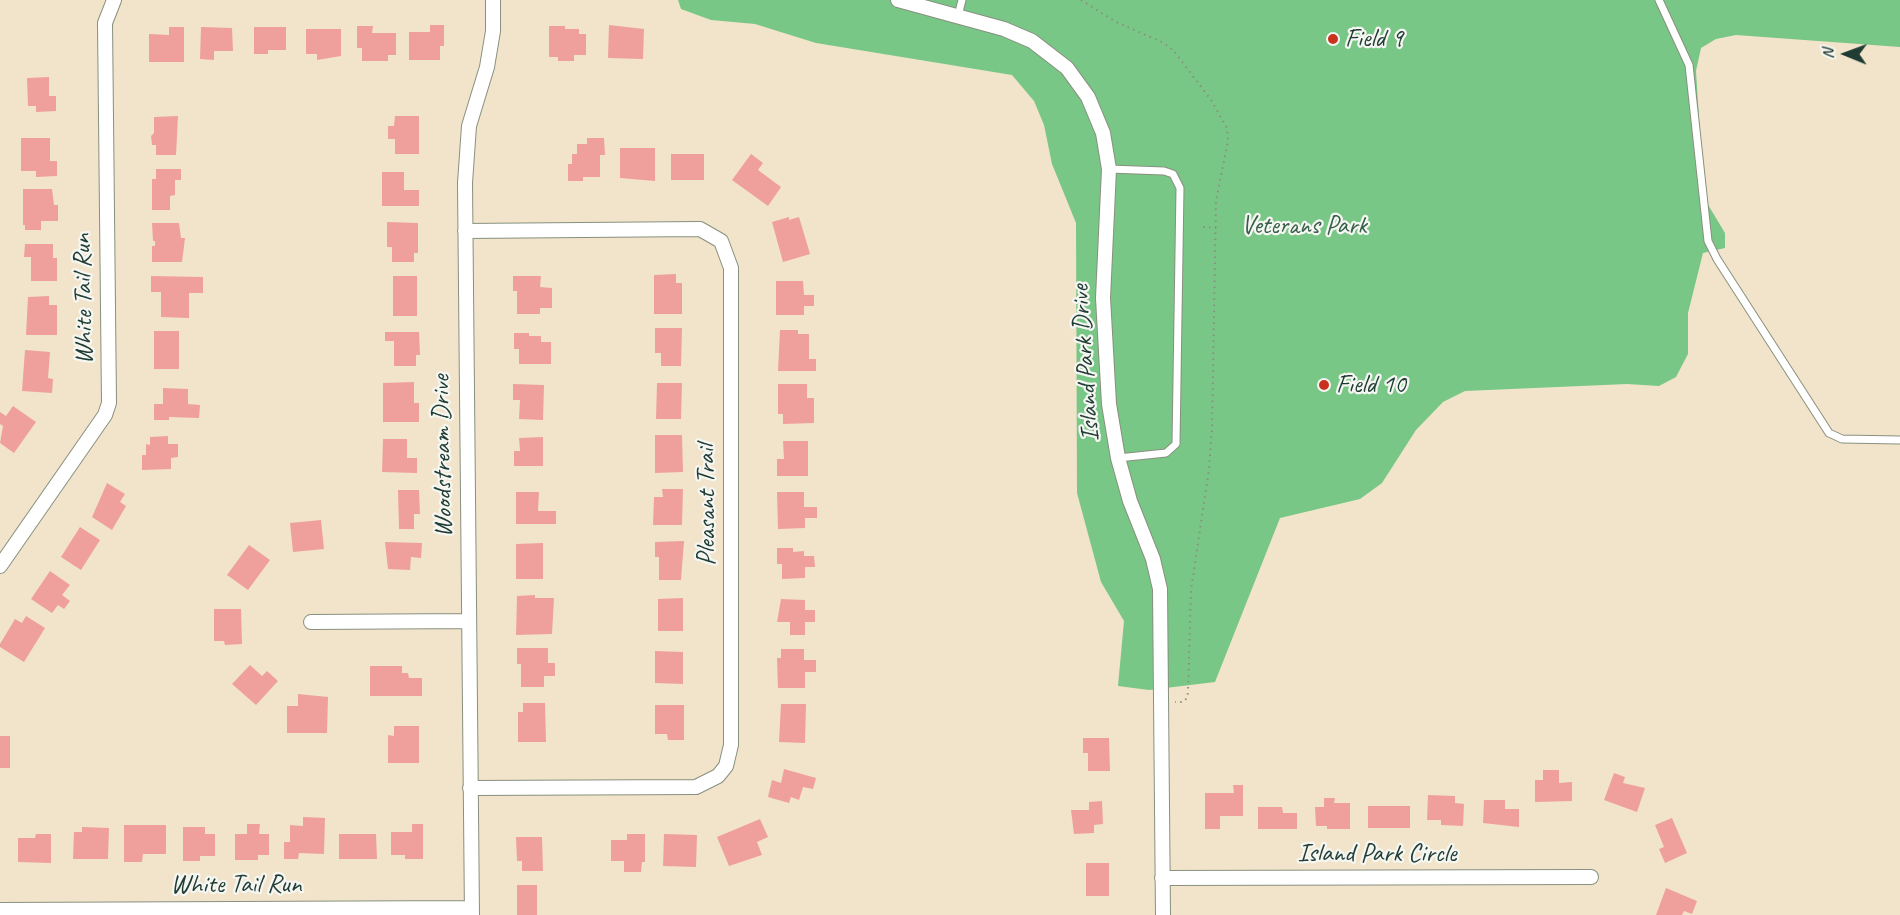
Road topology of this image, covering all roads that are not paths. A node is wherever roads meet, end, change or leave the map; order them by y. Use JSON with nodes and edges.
{"nodes":[{"id":1,"x":114,"y":0,"type":"edge"},
{"id":2,"x":493,"y":0,"type":"edge"},
{"id":3,"x":898,"y":0,"type":"edge"},
{"id":4,"x":962,"y":0,"type":"edge"},
{"id":5,"x":1659,"y":0,"type":"edge"},
{"id":6,"x":943,"y":5,"type":"edge"},
{"id":7,"x":958,"y":15,"type":"junction"},
{"id":8,"x":1109,"y":169,"type":"junction"},
{"id":9,"x":465,"y":231,"type":"junction"},
{"id":10,"x":1900,"y":440,"type":"edge"},
{"id":11,"x":1118,"y":458,"type":"junction"},
{"id":12,"x":0,"y":566,"type":"edge"},
{"id":13,"x":469,"y":621,"type":"junction"},
{"id":14,"x":311,"y":622,"type":"dead end"},
{"id":15,"x":471,"y":788,"type":"junction"},
{"id":16,"x":1592,"y":877,"type":"dead end"},
{"id":17,"x":1162,"y":878,"type":"junction"},
{"id":18,"x":0,"y":910,"type":"edge"},
{"id":19,"x":472,"y":911,"type":"edge"},
{"id":20,"x":1163,"y":915,"type":"edge"}],
"edges":[{"from":1,"to":12,"type":"street","name":"White Tail Run"},
{"from":2,"to":9,"type":"street","name":"Woodstream Drive"},
{"from":3,"to":6,"type":"street","name":"Island Park Drive"},
{"from":4,"to":7,"type":"lane"},
{"from":5,"to":10,"type":"lane"},
{"from":6,"to":7,"type":"street","name":"Island Park Drive"},
{"from":7,"to":8,"type":"street","name":"Island Park Drive"},
{"from":8,"to":11,"type":"street","name":"Island Park Drive"},
{"from":8,"to":11,"type":"lane"},
{"from":9,"to":13,"type":"street","name":"Woodstream Drive"},
{"from":9,"to":15,"type":"street","name":"Pleasant Trail"},
{"from":11,"to":17,"type":"street","name":"Island Park Drive"},
{"from":13,"to":14,"type":"street"},
{"from":13,"to":15,"type":"street","name":"Woodstream Drive"},
{"from":15,"to":19,"type":"street","name":"Woodstream Drive"},
{"from":16,"to":17,"type":"street","name":"Island Park Circle"},
{"from":17,"to":20,"type":"street","name":"Island Park Drive"},
{"from":18,"to":19,"type":"street","name":"White Tail Run"}]}
